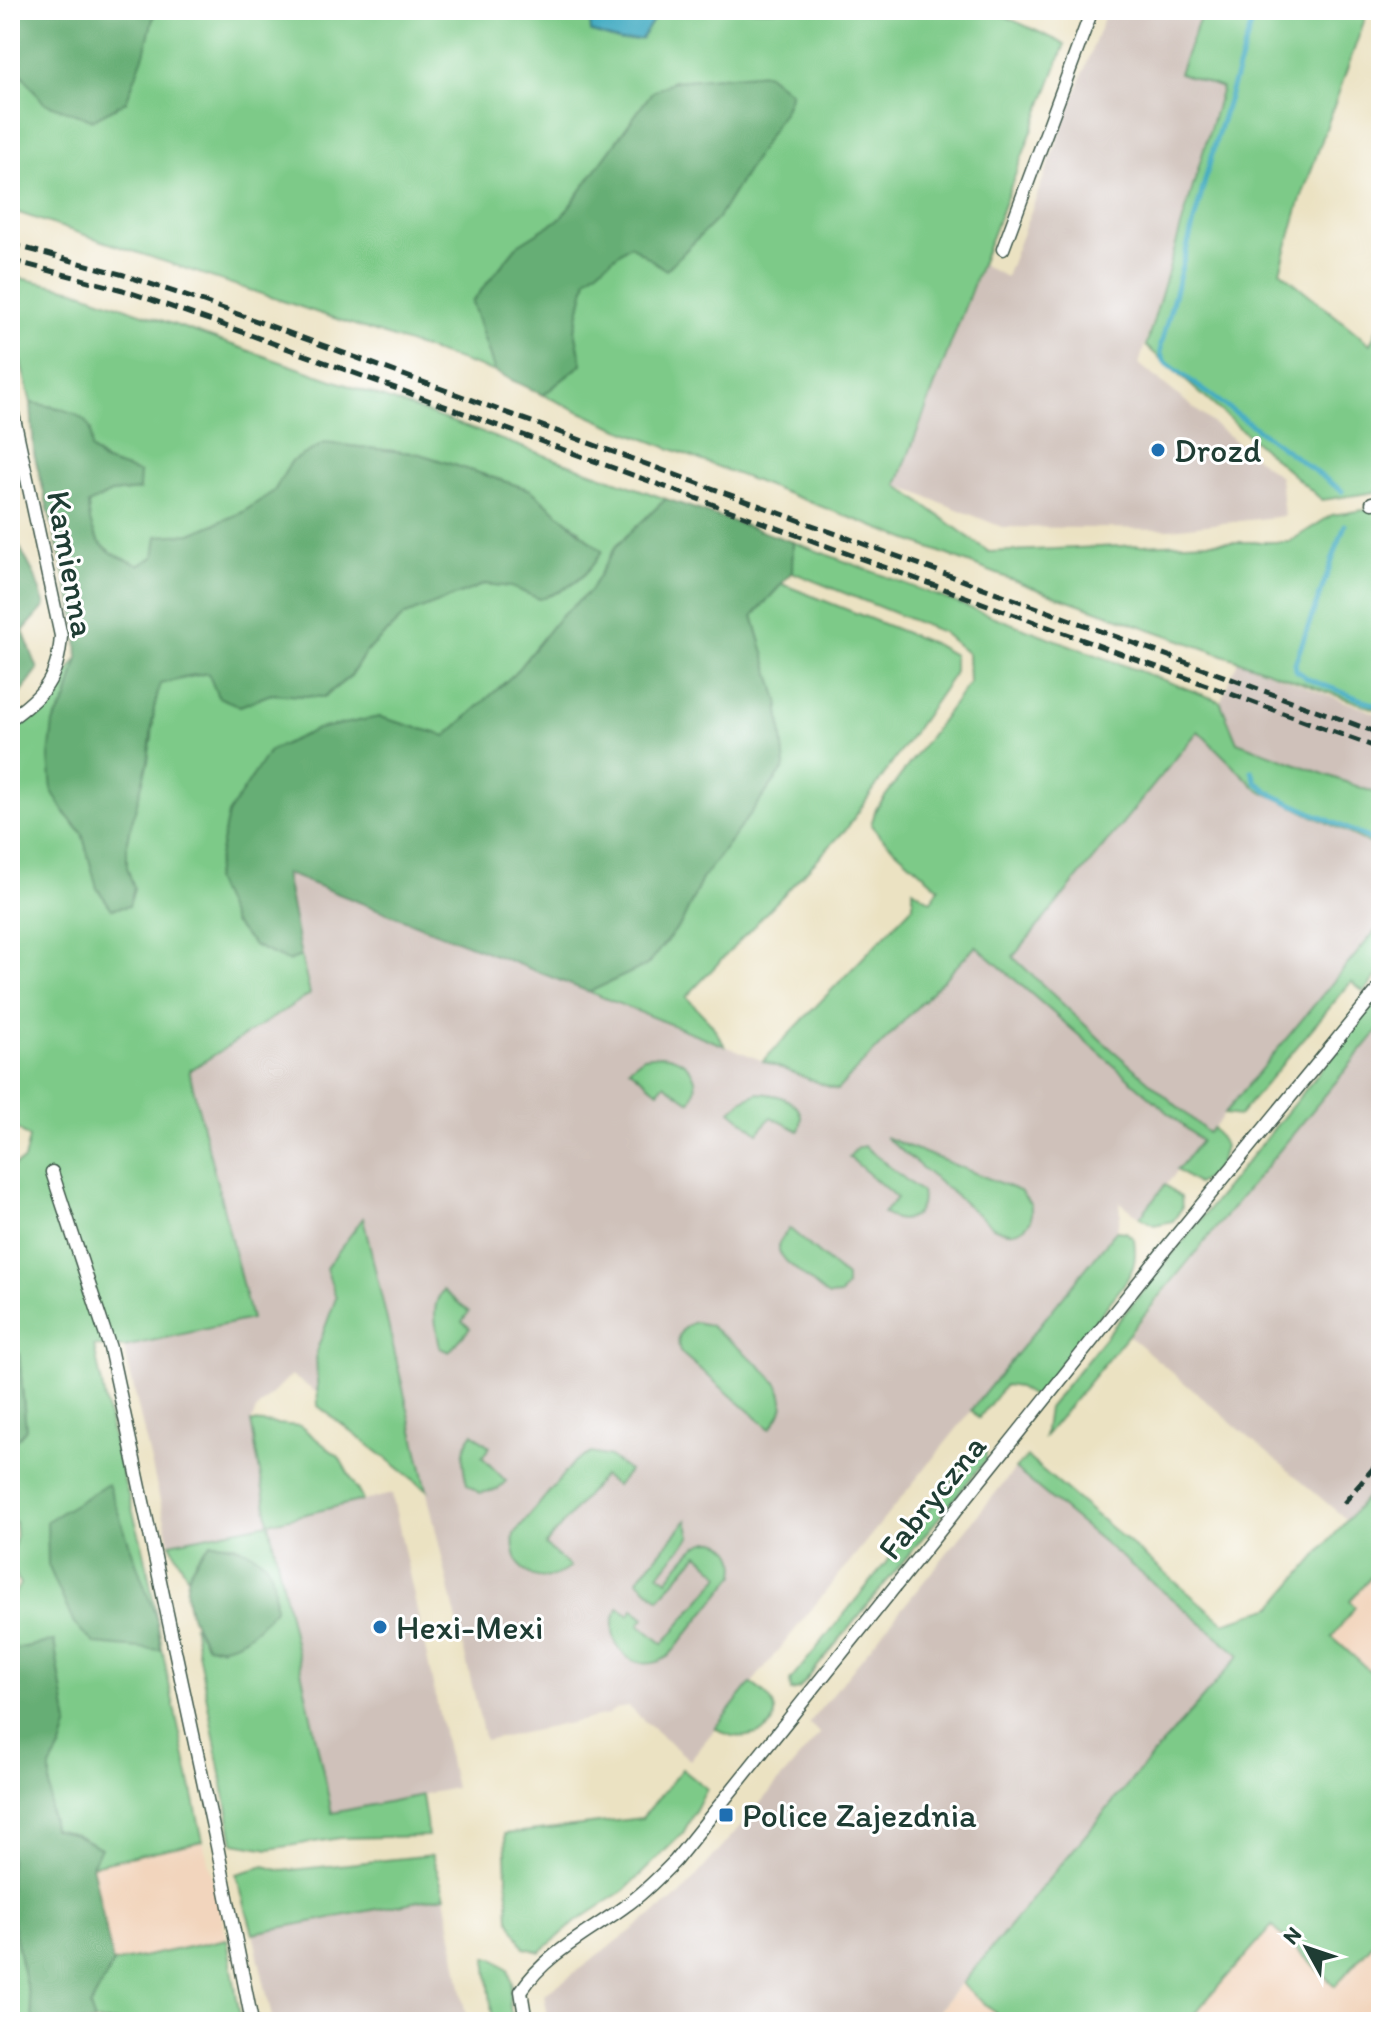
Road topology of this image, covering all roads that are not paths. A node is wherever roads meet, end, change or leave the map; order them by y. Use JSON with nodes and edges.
{"nodes":[{"id":1,"x":1092,"y":10,"type":"edge"},
{"id":2,"x":1003,"y":249,"type":"dead end"},
{"id":3,"x":10,"y":400,"type":"edge"},
{"id":4,"x":10,"y":719,"type":"edge"},
{"id":5,"x":1381,"y":986,"type":"edge"},
{"id":6,"x":52,"y":1172,"type":"dead end"},
{"id":7,"x":252,"y":2022,"type":"edge"},
{"id":8,"x":526,"y":2022,"type":"edge"}],
"edges":[{"from":1,"to":2,"type":"street"},
{"from":3,"to":4,"type":"street","name":"Kamienna"},
{"from":5,"to":8,"type":"street","name":"Fabryczna"},
{"from":6,"to":7,"type":"street"}]}
